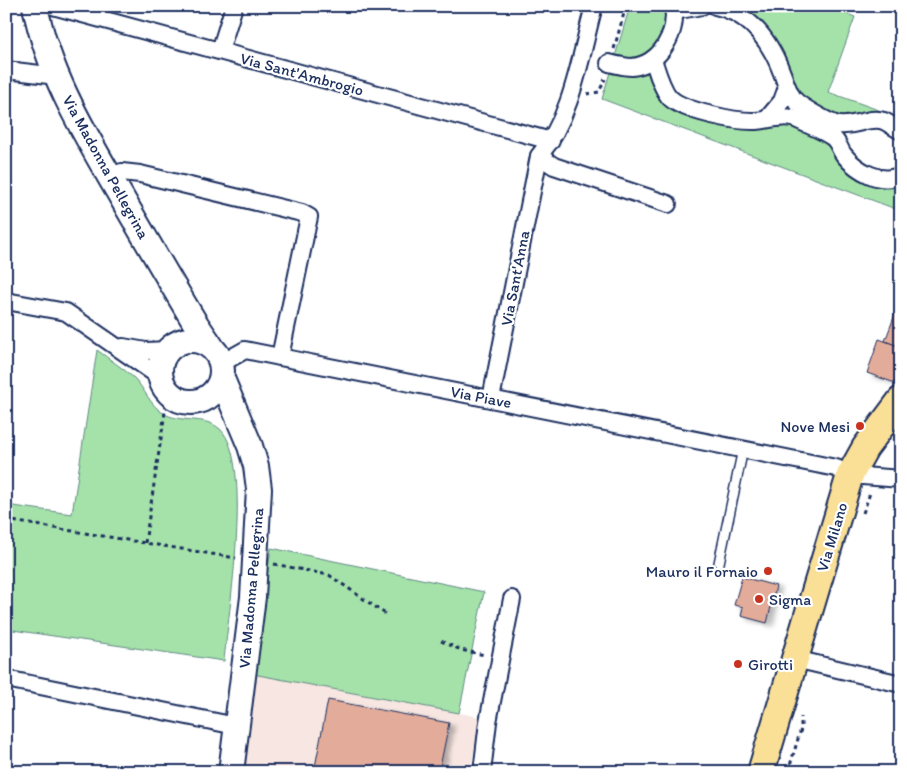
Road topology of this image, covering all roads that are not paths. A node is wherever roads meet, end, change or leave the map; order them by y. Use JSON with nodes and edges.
{"nodes":[{"id":1,"x":35,"y":6,"type":"edge"},
{"id":2,"x":53,"y":6,"type":"edge"},
{"id":3,"x":234,"y":6,"type":"edge"},
{"id":4,"x":594,"y":6,"type":"edge"},
{"id":5,"x":702,"y":6,"type":"edge"},
{"id":6,"x":715,"y":6,"type":"edge"},
{"id":7,"x":673,"y":9,"type":"edge"},
{"id":8,"x":220,"y":51,"type":"junction"},
{"id":9,"x":653,"y":59,"type":"junction"},
{"id":10,"x":609,"y":63,"type":"road end"},
{"id":11,"x":6,"y":70,"type":"edge"},
{"id":12,"x":57,"y":76,"type":"junction"},
{"id":13,"x":788,"y":87,"type":"junction"},
{"id":14,"x":767,"y":119,"type":"junction"},
{"id":15,"x":901,"y":131,"type":"edge"},
{"id":16,"x":551,"y":142,"type":"junction"},
{"id":17,"x":539,"y":156,"type":"junction"},
{"id":18,"x":901,"y":175,"type":"edge"},
{"id":19,"x":109,"y":176,"type":"junction"},
{"id":20,"x":668,"y":204,"type":"dead end"},
{"id":21,"x":178,"y":295,"type":"junction"},
{"id":22,"x":6,"y":301,"type":"edge"},
{"id":23,"x":113,"y":345,"type":"junction"},
{"id":24,"x":171,"y":347,"type":"junction"},
{"id":25,"x":280,"y":357,"type":"junction"},
{"id":26,"x":218,"y":363,"type":"junction"},
{"id":27,"x":160,"y":385,"type":"junction"},
{"id":28,"x":491,"y":399,"type":"junction"},
{"id":29,"x":203,"y":400,"type":"junction"},
{"id":30,"x":901,"y":400,"type":"edge"},
{"id":31,"x":240,"y":423,"type":"junction"},
{"id":32,"x":743,"y":449,"type":"junction"},
{"id":33,"x":850,"y":476,"type":"junction"},
{"id":34,"x":901,"y":479,"type":"edge"},
{"id":35,"x":719,"y":563,"type":"dead end"},
{"id":36,"x":512,"y":599,"type":"dead end"},
{"id":37,"x":795,"y":659,"type":"junction"},
{"id":38,"x":6,"y":679,"type":"edge"},
{"id":39,"x":901,"y":684,"type":"edge"},
{"id":40,"x":236,"y":726,"type":"junction"},
{"id":41,"x":231,"y":772,"type":"edge"},
{"id":42,"x":482,"y":772,"type":"edge"},
{"id":43,"x":761,"y":772,"type":"edge"}],
"edges":[{"from":1,"to":12,"type":"street","name":"Via Madonna Pellegrina"},
{"from":2,"to":8,"type":"street","name":"Via Sant'Ambrogio"},
{"from":3,"to":8,"type":"street"},
{"from":4,"to":16,"type":"street","name":"Via Sant'Anna"},
{"from":5,"to":7,"type":"street"},
{"from":6,"to":13,"type":"street"},
{"from":7,"to":9,"type":"street"},
{"from":8,"to":16,"type":"street","name":"Via Sant'Ambrogio"},
{"from":9,"to":10,"type":"street"},
{"from":9,"to":14,"type":"street"},
{"from":11,"to":12,"type":"street"},
{"from":12,"to":19,"type":"street","name":"Via Madonna Pellegrina"},
{"from":13,"to":14,"type":"street"},
{"from":13,"to":15,"type":"street"},
{"from":14,"to":18,"type":"street"},
{"from":16,"to":17,"type":"street","name":"Via Sant'Anna"},
{"from":17,"to":20,"type":"street"},
{"from":17,"to":28,"type":"street","name":"Via Sant'Anna"},
{"from":19,"to":21,"type":"street","name":"Via Madonna Pellegrina"},
{"from":19,"to":25,"type":"street"},
{"from":21,"to":24,"type":"street","name":"Via Madonna Pellegrina"},
{"from":21,"to":26,"type":"street","name":"Via Madonna Pellegrina"},
{"from":22,"to":23,"type":"street"},
{"from":23,"to":24,"type":"street"},
{"from":23,"to":27,"type":"street"},
{"from":24,"to":26,"type":"street"},
{"from":24,"to":27,"type":"street"},
{"from":25,"to":26,"type":"street","name":"Via Piave"},
{"from":25,"to":28,"type":"street","name":"Via Piave"},
{"from":26,"to":29,"type":"street"},
{"from":26,"to":31,"type":"street","name":"Via Madonna Pellegrina"},
{"from":27,"to":29,"type":"street"},
{"from":28,"to":32,"type":"street","name":"Via Piave"},
{"from":29,"to":31,"type":"street"},
{"from":30,"to":33,"type":"main road","name":"Via Milano"},
{"from":31,"to":40,"type":"street","name":"Via Madonna Pellegrina"},
{"from":32,"to":33,"type":"street","name":"Via Piave"},
{"from":32,"to":35,"type":"lane"},
{"from":33,"to":34,"type":"street","name":"Via Piave"},
{"from":33,"to":37,"type":"main road","name":"Via Milano"},
{"from":36,"to":42,"type":"street"},
{"from":37,"to":39,"type":"street"},
{"from":37,"to":43,"type":"main road","name":"Via Milano"},
{"from":38,"to":40,"type":"street"},
{"from":40,"to":41,"type":"street","name":"Via Madonna Pellegrina"}]}
